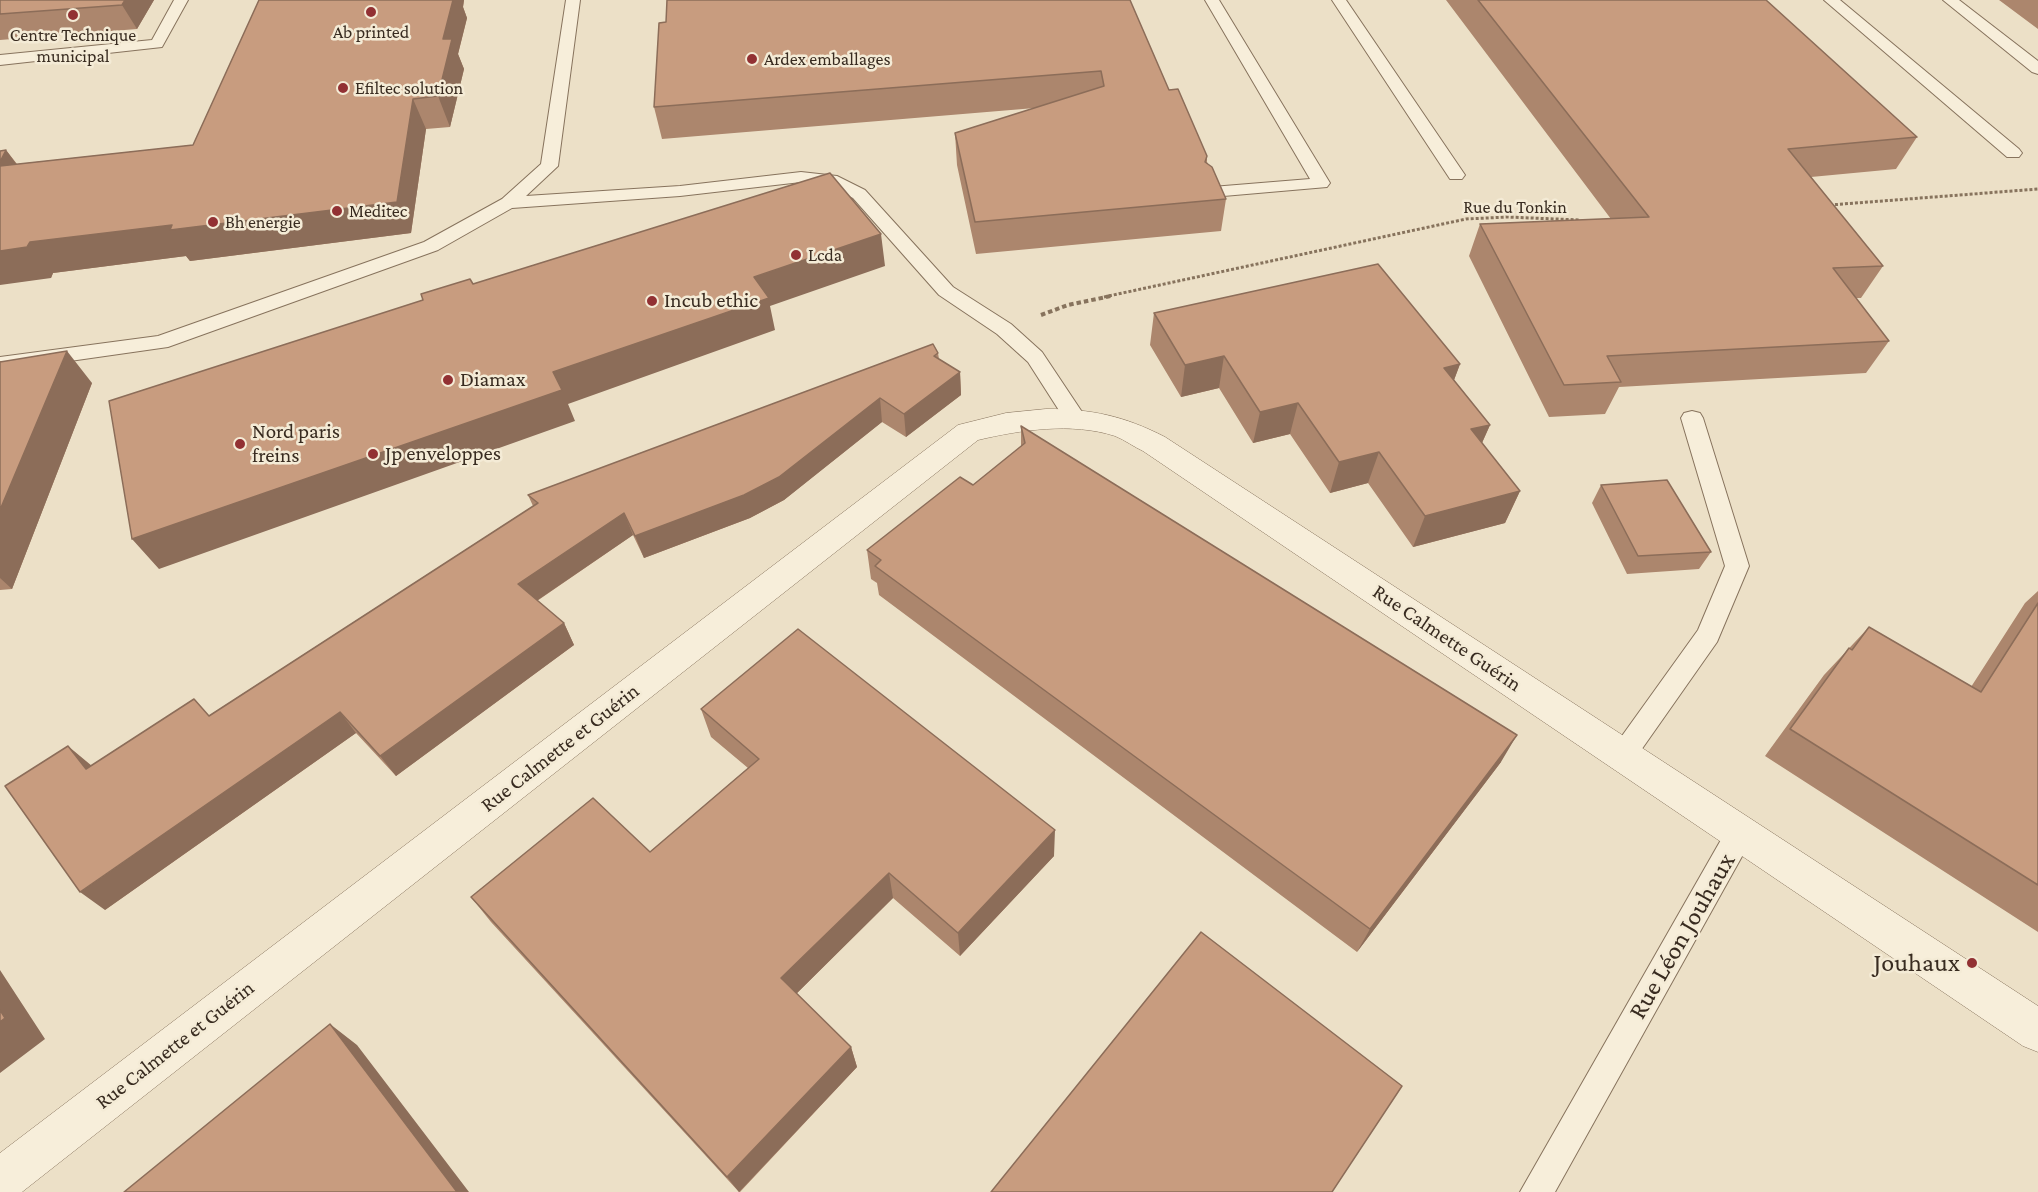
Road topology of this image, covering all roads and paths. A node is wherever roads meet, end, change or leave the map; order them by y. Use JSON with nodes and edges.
{"nodes":[{"id":1,"x":181,"y":0,"type":"edge"},
{"id":2,"x":573,"y":0,"type":"edge"},
{"id":3,"x":1212,"y":0,"type":"edge"},
{"id":4,"x":1339,"y":0,"type":"edge"},
{"id":5,"x":1832,"y":0,"type":"edge"},
{"id":6,"x":1950,"y":0,"type":"edge"},
{"id":7,"x":0,"y":60,"type":"edge"},
{"id":8,"x":2038,"y":69,"type":"edge"},
{"id":9,"x":2013,"y":153,"type":"dead end"},
{"id":10,"x":1456,"y":175,"type":"dead end"},
{"id":11,"x":2038,"y":189,"type":"edge"},
{"id":12,"x":1212,"y":192,"type":"edge"},
{"id":13,"x":508,"y":203,"type":"junction"},
{"id":14,"x":1827,"y":206,"type":"edge"},
{"id":15,"x":1591,"y":221,"type":"edge"},
{"id":16,"x":1004,"y":329,"type":"junction"},
{"id":17,"x":0,"y":364,"type":"edge"},
{"id":18,"x":1692,"y":418,"type":"dead end"},
{"id":19,"x":1077,"y":421,"type":"junction"},
{"id":20,"x":1154,"y":444,"type":"joint"},
{"id":21,"x":1623,"y":755,"type":"junction"},
{"id":22,"x":1740,"y":834,"type":"junction"},
{"id":23,"x":2038,"y":1031,"type":"edge"},
{"id":24,"x":0,"y":1181,"type":"edge"},
{"id":25,"x":1537,"y":1192,"type":"edge"}],
"edges":[{"from":1,"to":7,"type":"lane"},
{"from":2,"to":13,"type":"lane"},
{"from":3,"to":12,"type":"lane"},
{"from":4,"to":10,"type":"lane"},
{"from":5,"to":9,"type":"lane"},
{"from":6,"to":8,"type":"lane"},
{"from":11,"to":14,"type":"path"},
{"from":13,"to":16,"type":"lane"},
{"from":13,"to":17,"type":"lane"},
{"from":15,"to":16,"type":"path","name":"Rue du Tonkin"},
{"from":16,"to":19,"type":"lane"},
{"from":18,"to":21,"type":"lane"},
{"from":19,"to":20,"type":"street","name":"Rue Calmette et Guérin"},
{"from":19,"to":24,"type":"street","name":"Rue Calmette et Guérin"},
{"from":20,"to":21,"type":"street","name":"Rue Calmette Guérin"},
{"from":21,"to":22,"type":"street","name":"Rue Calmette Guérin"},
{"from":22,"to":23,"type":"street","name":"Rue Léon Jouhaux"},
{"from":22,"to":25,"type":"lane","name":"Rue Léon Jouhaux"}]}
